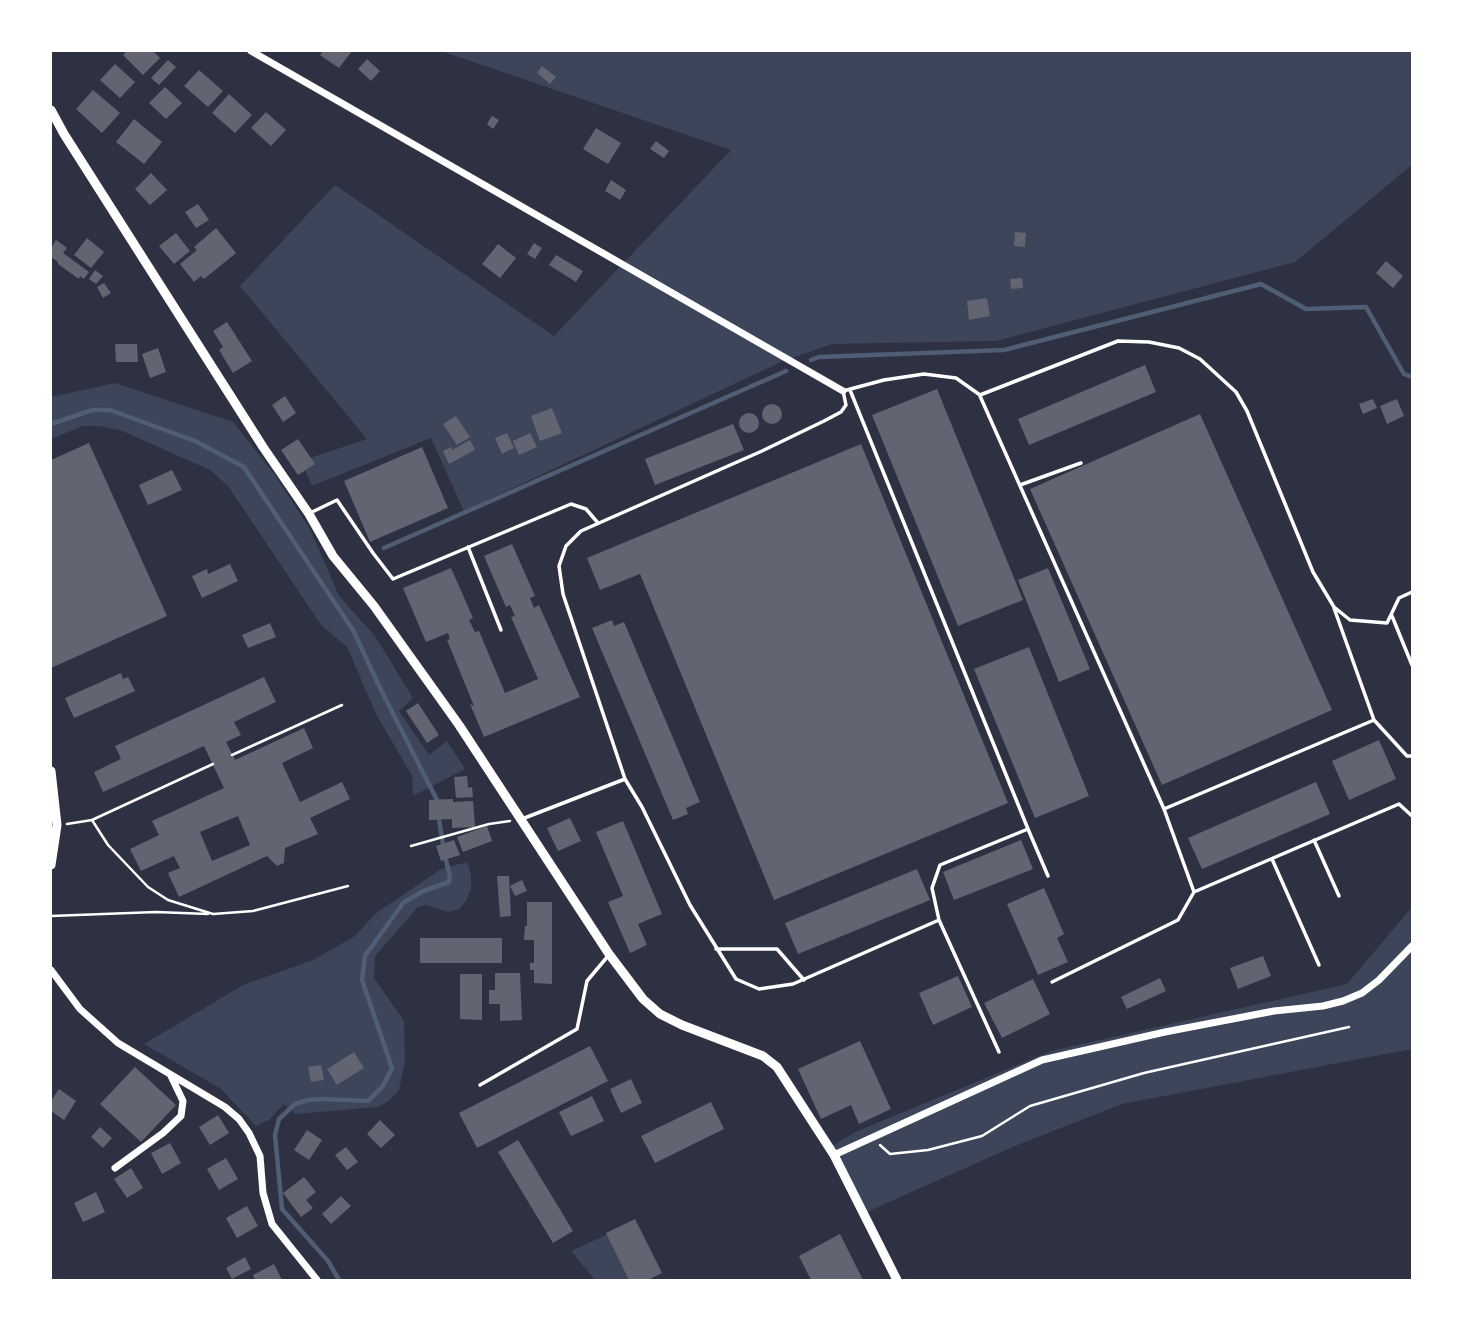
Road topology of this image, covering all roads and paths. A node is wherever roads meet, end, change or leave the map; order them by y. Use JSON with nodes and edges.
{"nodes":[{"id":1,"x":251,"y":51,"type":"edge"},
{"id":2,"x":51,"y":110,"type":"edge"},
{"id":3,"x":846,"y":391,"type":"junction"},
{"id":4,"x":980,"y":395,"type":"junction"},
{"id":5,"x":1081,"y":463,"type":"dead end"},
{"id":6,"x":1020,"y":485,"type":"junction"},
{"id":7,"x":309,"y":514,"type":"junction"},
{"id":8,"x":598,"y":523,"type":"junction"},
{"id":9,"x":468,"y":547,"type":"junction"},
{"id":10,"x":1412,"y":592,"type":"edge"},
{"id":11,"x":1334,"y":607,"type":"junction"},
{"id":12,"x":1392,"y":616,"type":"junction"},
{"id":13,"x":502,"y":630,"type":"dead end"},
{"id":14,"x":1412,"y":664,"type":"edge"},
{"id":15,"x":342,"y":705,"type":"dead end"},
{"id":16,"x":1374,"y":720,"type":"junction"},
{"id":17,"x":232,"y":755,"type":"dead end"},
{"id":18,"x":1412,"y":755,"type":"edge"},
{"id":19,"x":213,"y":764,"type":"dead end"},
{"id":20,"x":51,"y":771,"type":"edge"},
{"id":21,"x":625,"y":779,"type":"junction"},
{"id":22,"x":1164,"y":809,"type":"junction"},
{"id":23,"x":1412,"y":816,"type":"edge"},
{"id":24,"x":92,"y":820,"type":"junction"},
{"id":25,"x":520,"y":820,"type":"junction"},
{"id":26,"x":57,"y":825,"type":"junction"},
{"id":27,"x":1028,"y":828,"type":"junction"},
{"id":28,"x":1314,"y":841,"type":"junction"},
{"id":29,"x":411,"y":846,"type":"dead end"},
{"id":30,"x":1272,"y":859,"type":"junction"},
{"id":31,"x":51,"y":865,"type":"edge"},
{"id":32,"x":1048,"y":876,"type":"dead end"},
{"id":33,"x":348,"y":886,"type":"dead end"},
{"id":34,"x":1194,"y":892,"type":"junction"},
{"id":35,"x":1339,"y":896,"type":"dead end"},
{"id":36,"x":213,"y":914,"type":"junction"},
{"id":37,"x":51,"y":916,"type":"edge"},
{"id":38,"x":939,"y":920,"type":"junction"},
{"id":39,"x":1412,"y":946,"type":"edge"},
{"id":40,"x":716,"y":949,"type":"junction"},
{"id":41,"x":609,"y":954,"type":"junction"},
{"id":42,"x":1319,"y":965,"type":"dead end"},
{"id":43,"x":51,"y":970,"type":"edge"},
{"id":44,"x":804,"y":980,"type":"junction"},
{"id":45,"x":1052,"y":982,"type":"dead end"},
{"id":46,"x":1349,"y":1027,"type":"dead end"},
{"id":47,"x":999,"y":1052,"type":"dead end"},
{"id":48,"x":171,"y":1075,"type":"junction"},
{"id":49,"x":480,"y":1085,"type":"dead end"},
{"id":50,"x":873,"y":1138,"type":"junction"},
{"id":51,"x":834,"y":1155,"type":"junction"},
{"id":52,"x":115,"y":1168,"type":"dead end"},
{"id":53,"x":317,"y":1280,"type":"edge"},
{"id":54,"x":897,"y":1280,"type":"edge"}],
"edges":[{"from":1,"to":3,"type":"street"},
{"from":2,"to":7,"type":"street"},
{"from":3,"to":4,"type":"lane"},
{"from":3,"to":8,"type":"lane"},
{"from":3,"to":27,"type":"lane"},
{"from":4,"to":6,"type":"lane"},
{"from":4,"to":11,"type":"lane"},
{"from":5,"to":6,"type":"lane"},
{"from":6,"to":22,"type":"lane"},
{"from":7,"to":9,"type":"lane"},
{"from":7,"to":25,"type":"street"},
{"from":8,"to":9,"type":"lane"},
{"from":8,"to":21,"type":"lane"},
{"from":9,"to":13,"type":"lane"},
{"from":10,"to":12,"type":"lane"},
{"from":11,"to":12,"type":"lane"},
{"from":11,"to":16,"type":"lane"},
{"from":12,"to":14,"type":"lane"},
{"from":15,"to":17,"type":"path"},
{"from":16,"to":18,"type":"lane"},
{"from":16,"to":22,"type":"lane"},
{"from":19,"to":24,"type":"path"},
{"from":20,"to":26,"type":"street"},
{"from":21,"to":25,"type":"lane"},
{"from":21,"to":40,"type":"lane"},
{"from":22,"to":34,"type":"lane"},
{"from":23,"to":28,"type":"lane"},
{"from":24,"to":26,"type":"path"},
{"from":24,"to":36,"type":"path"},
{"from":25,"to":29,"type":"path"},
{"from":25,"to":41,"type":"street"},
{"from":26,"to":31,"type":"street"},
{"from":27,"to":32,"type":"lane"},
{"from":27,"to":38,"type":"lane"},
{"from":28,"to":30,"type":"lane"},
{"from":28,"to":35,"type":"lane"},
{"from":30,"to":34,"type":"lane"},
{"from":30,"to":42,"type":"lane"},
{"from":33,"to":36,"type":"path"},
{"from":34,"to":45,"type":"lane"},
{"from":36,"to":37,"type":"path"},
{"from":38,"to":44,"type":"lane"},
{"from":38,"to":47,"type":"lane"},
{"from":39,"to":50,"type":"street"},
{"from":40,"to":44,"type":"lane"},
{"from":40,"to":44,"type":"lane"},
{"from":41,"to":49,"type":"lane"},
{"from":41,"to":51,"type":"street"},
{"from":43,"to":48,"type":"street"},
{"from":46,"to":50,"type":"path"},
{"from":48,"to":52,"type":"street"},
{"from":48,"to":53,"type":"street"},
{"from":50,"to":51,"type":"street"},
{"from":51,"to":54,"type":"street"}]}
